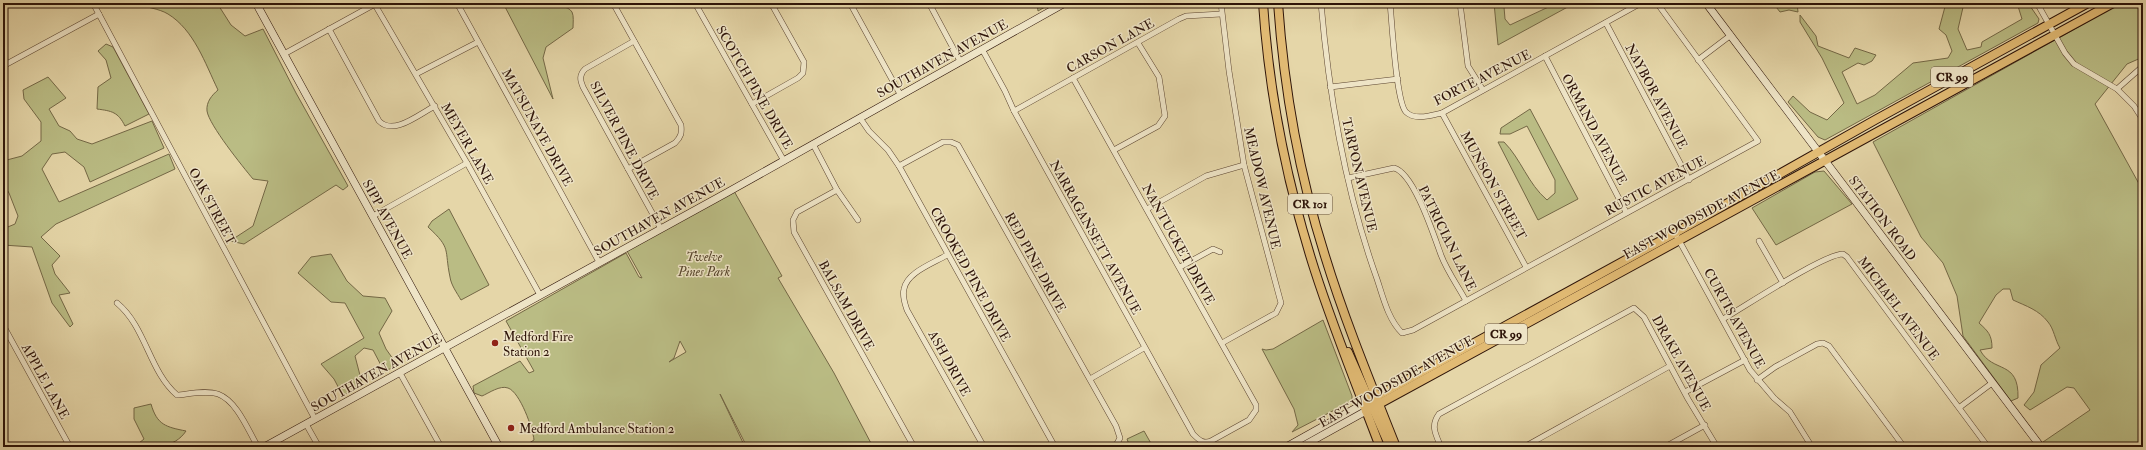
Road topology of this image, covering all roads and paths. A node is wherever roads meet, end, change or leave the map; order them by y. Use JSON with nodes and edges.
{"nodes":[{"id":1,"x":93,"y":3,"type":"edge"},
{"id":2,"x":256,"y":3,"type":"edge"},
{"id":3,"x":374,"y":3,"type":"edge"},
{"id":4,"x":457,"y":3,"type":"edge"},
{"id":5,"x":613,"y":3,"type":"edge"},
{"id":6,"x":695,"y":3,"type":"edge"},
{"id":7,"x":772,"y":3,"type":"edge"},
{"id":8,"x":850,"y":3,"type":"edge"},
{"id":9,"x":928,"y":3,"type":"edge"},
{"id":10,"x":1065,"y":3,"type":"edge"},
{"id":11,"x":1221,"y":3,"type":"edge"},
{"id":12,"x":1263,"y":3,"type":"edge"},
{"id":13,"x":1278,"y":3,"type":"edge"},
{"id":14,"x":1321,"y":3,"type":"edge"},
{"id":15,"x":1390,"y":3,"type":"edge"},
{"id":16,"x":1460,"y":3,"type":"edge"},
{"id":17,"x":1641,"y":3,"type":"edge"},
{"id":18,"x":1657,"y":3,"type":"edge"},
{"id":19,"x":1706,"y":3,"type":"edge"},
{"id":20,"x":2037,"y":3,"type":"edge"},
{"id":21,"x":2088,"y":3,"type":"edge"},
{"id":22,"x":2113,"y":3,"type":"edge"},
{"id":23,"x":99,"y":14,"type":"junction"},
{"id":24,"x":1221,"y":14,"type":"junction"},
{"id":25,"x":1606,"y":23,"type":"junction"},
{"id":26,"x":2049,"y":24,"type":"junction"},
{"id":27,"x":329,"y":29,"type":"junction"},
{"id":28,"x":1731,"y":35,"type":"junction"},
{"id":29,"x":2055,"y":35,"type":"junction"},
{"id":30,"x":634,"y":41,"type":"junction"},
{"id":31,"x":478,"y":42,"type":"junction"},
{"id":32,"x":1138,"y":43,"type":"junction"},
{"id":33,"x":982,"y":49,"type":"junction"},
{"id":34,"x":284,"y":54,"type":"junction"},
{"id":35,"x":1545,"y":56,"type":"junction"},
{"id":36,"x":1698,"y":60,"type":"junction"},
{"id":37,"x":960,"y":61,"type":"junction"},
{"id":38,"x":3,"y":66,"type":"edge"},
{"id":39,"x":2143,"y":66,"type":"edge"},
{"id":40,"x":416,"y":74,"type":"junction"},
{"id":41,"x":1073,"y":78,"type":"junction"},
{"id":42,"x":1398,"y":80,"type":"junction"},
{"id":43,"x":1330,"y":87,"type":"junction"},
{"id":44,"x":2117,"y":89,"type":"junction"},
{"id":45,"x":1483,"y":90,"type":"junction"},
{"id":46,"x":900,"y":94,"type":"junction"},
{"id":47,"x":752,"y":104,"type":"junction"},
{"id":48,"x":435,"y":106,"type":"junction"},
{"id":49,"x":1014,"y":111,"type":"junction"},
{"id":50,"x":1442,"y":113,"type":"junction"},
{"id":51,"x":860,"y":118,"type":"junction"},
{"id":52,"x":2143,"y":120,"type":"edge"},
{"id":53,"x":813,"y":144,"type":"junction"},
{"id":54,"x":1114,"y":150,"type":"junction"},
{"id":55,"x":1819,"y":151,"type":"junction"},
{"id":56,"x":1826,"y":160,"type":"junction"},
{"id":57,"x":784,"y":161,"type":"junction"},
{"id":58,"x":467,"y":163,"type":"junction"},
{"id":59,"x":1244,"y":165,"type":"junction"},
{"id":60,"x":899,"y":166,"type":"junction"},
{"id":61,"x":628,"y":169,"type":"junction"},
{"id":62,"x":1348,"y":178,"type":"junction"},
{"id":63,"x":1688,"y":180,"type":"junction"},
{"id":64,"x":837,"y":190,"type":"junction"},
{"id":65,"x":1147,"y":209,"type":"junction"},
{"id":66,"x":1626,"y":212,"type":"junction"},
{"id":67,"x":373,"y":216,"type":"junction"},
{"id":68,"x":858,"y":220,"type":"dead end"},
{"id":69,"x":661,"y":229,"type":"junction"},
{"id":70,"x":1677,"y":236,"type":"junction"},
{"id":71,"x":1760,"y":242,"type":"dead end"},
{"id":72,"x":1220,"y":252,"type":"dead end"},
{"id":73,"x":947,"y":255,"type":"junction"},
{"id":74,"x":600,"y":262,"type":"junction"},
{"id":75,"x":1180,"y":266,"type":"junction"},
{"id":76,"x":1526,"y":268,"type":"junction"},
{"id":77,"x":1783,"y":283,"type":"junction"},
{"id":78,"x":540,"y":295,"type":"junction"},
{"id":79,"x":1466,"y":301,"type":"junction"},
{"id":80,"x":117,"y":303,"type":"dead end"},
{"id":81,"x":1723,"y":319,"type":"junction"},
{"id":82,"x":3,"y":325,"type":"edge"},
{"id":83,"x":1413,"y":330,"type":"joint"},
{"id":84,"x":1222,"y":343,"type":"junction"},
{"id":85,"x":445,"y":348,"type":"junction"},
{"id":86,"x":1144,"y":348,"type":"junction"},
{"id":87,"x":1745,"y":360,"type":"junction"},
{"id":88,"x":1670,"y":366,"type":"junction"},
{"id":89,"x":400,"y":373,"type":"junction"},
{"id":90,"x":1090,"y":379,"type":"junction"},
{"id":91,"x":1757,"y":380,"type":"junction"},
{"id":92,"x":1992,"y":383,"type":"junction"},
{"id":93,"x":1685,"y":392,"type":"junction"},
{"id":94,"x":1371,"y":404,"type":"junction"},
{"id":95,"x":1960,"y":407,"type":"junction"},
{"id":96,"x":315,"y":419,"type":"junction"},
{"id":97,"x":306,"y":424,"type":"junction"},
{"id":98,"x":1705,"y":426,"type":"junction"},
{"id":99,"x":1193,"y":434,"type":"joint"},
{"id":100,"x":70,"y":447,"type":"edge"},
{"id":101,"x":258,"y":447,"type":"edge"},
{"id":102,"x":264,"y":447,"type":"edge"},
{"id":103,"x":319,"y":447,"type":"edge"},
{"id":104,"x":441,"y":447,"type":"edge"},
{"id":105,"x":499,"y":447,"type":"edge"},
{"id":106,"x":914,"y":447,"type":"edge"},
{"id":107,"x":984,"y":447,"type":"edge"},
{"id":108,"x":1055,"y":447,"type":"edge"},
{"id":109,"x":1115,"y":447,"type":"edge"},
{"id":110,"x":1286,"y":447,"type":"edge"},
{"id":111,"x":1301,"y":447,"type":"edge"},
{"id":112,"x":1380,"y":447,"type":"edge"},
{"id":113,"x":1390,"y":447,"type":"edge"},
{"id":114,"x":1396,"y":447,"type":"edge"},
{"id":115,"x":1441,"y":447,"type":"edge"},
{"id":116,"x":1524,"y":447,"type":"edge"},
{"id":117,"x":1665,"y":447,"type":"edge"},
{"id":118,"x":1717,"y":447,"type":"edge"},
{"id":119,"x":1812,"y":447,"type":"edge"},
{"id":120,"x":1904,"y":447,"type":"edge"},
{"id":121,"x":1988,"y":447,"type":"edge"},
{"id":122,"x":2040,"y":447,"type":"edge"}],
"edges":[{"from":1,"to":23,"type":"street","name":"OAK STREET"},
{"from":2,"to":34,"type":"street","name":"SIPP AVENUE"},
{"from":3,"to":27,"type":"street"},
{"from":3,"to":40,"type":"street","name":"MEYER LANE"},
{"from":4,"to":31,"type":"street","name":"MATSUNAYE DRIVE"},
{"from":5,"to":30,"type":"street"},
{"from":6,"to":47,"type":"street","name":"SCOTCH PINE DRIVE"},
{"from":7,"to":47,"type":"street"},
{"from":8,"to":46,"type":"street"},
{"from":9,"to":37,"type":"street"},
{"from":10,"to":33,"type":"street","name":"SOUTHAVEN AVENUE"},
{"from":11,"to":24,"type":"street","name":"MEADOW AVENUE"},
{"from":12,"to":94,"type":"main road","number":"CR 101"},
{"from":13,"to":94,"type":"main road","number":"CR 101"},
{"from":14,"to":43,"type":"street","name":"TARPON AVENUE"},
{"from":15,"to":42,"type":"street","name":"FORTE AVENUE"},
{"from":16,"to":45,"type":"street"},
{"from":17,"to":25,"type":"street","name":"FORTE AVENUE"},
{"from":18,"to":36,"type":"street","name":"RUSTIC AVENUE"},
{"from":19,"to":28,"type":"street","name":"STATION ROAD"},
{"from":20,"to":26,"type":"street"},
{"from":21,"to":26,"type":"main road","name":"EAST WOODSIDE AVENUE","number":"CR 99"},
{"from":22,"to":29,"type":"main road","name":"EAST WOODSIDE AVENUE","number":"CR 99"},
{"from":23,"to":38,"type":"street"},
{"from":23,"to":96,"type":"street","name":"OAK STREET"},
{"from":24,"to":32,"type":"street","name":"CARSON LANE"},
{"from":24,"to":59,"type":"street","name":"MEADOW AVENUE"},
{"from":25,"to":35,"type":"street","name":"FORTE AVENUE"},
{"from":25,"to":63,"type":"street","name":"NAYBOR AVENUE"},
{"from":26,"to":29,"type":"street"},
{"from":26,"to":55,"type":"main road","name":"EAST WOODSIDE AVENUE","number":"CR 99"},
{"from":27,"to":34,"type":"street"},
{"from":27,"to":48,"type":"street"},
{"from":28,"to":36,"type":"street"},
{"from":28,"to":55,"type":"street","name":"STATION ROAD"},
{"from":29,"to":44,"type":"street"},
{"from":29,"to":56,"type":"main road","name":"EAST WOODSIDE AVENUE","number":"CR 99"},
{"from":30,"to":61,"type":"street","name":"SILVER PINE DRIVE"},
{"from":30,"to":61,"type":"street"},
{"from":31,"to":40,"type":"street"},
{"from":31,"to":74,"type":"street","name":"MATSUNAYE DRIVE"},
{"from":32,"to":41,"type":"street","name":"CARSON LANE"},
{"from":32,"to":54,"type":"street"},
{"from":33,"to":37,"type":"street","name":"SOUTHAVEN AVENUE"},
{"from":33,"to":49,"type":"street","name":"NARRAGANSETT AVENUE"},
{"from":34,"to":67,"type":"street","name":"SIPP AVENUE"},
{"from":35,"to":45,"type":"street","name":"FORTE AVENUE"},
{"from":35,"to":66,"type":"street","name":"ORMAND AVENUE"},
{"from":36,"to":63,"type":"street","name":"RUSTIC AVENUE"},
{"from":37,"to":46,"type":"street","name":"SOUTHAVEN AVENUE"},
{"from":39,"to":44,"type":"street"},
{"from":40,"to":48,"type":"street","name":"MEYER LANE"},
{"from":41,"to":49,"type":"street","name":"CARSON LANE"},
{"from":41,"to":54,"type":"street","name":"NANTUCKET DRIVE"},
{"from":42,"to":43,"type":"street"},
{"from":42,"to":50,"type":"street","name":"FORTE AVENUE"},
{"from":43,"to":62,"type":"street","name":"TARPON AVENUE"},
{"from":44,"to":52,"type":"street"},
{"from":45,"to":50,"type":"street","name":"FORTE AVENUE"},
{"from":46,"to":51,"type":"street","name":"SOUTHAVEN AVENUE"},
{"from":47,"to":57,"type":"street","name":"SCOTCH PINE DRIVE"},
{"from":48,"to":58,"type":"street","name":"MEYER LANE"},
{"from":49,"to":86,"type":"street","name":"NARRAGANSETT AVENUE"},
{"from":50,"to":76,"type":"street","name":"MUNSON STREET"},
{"from":51,"to":53,"type":"street","name":"SOUTHAVEN AVENUE"},
{"from":51,"to":60,"type":"street","name":"CROOKED PINE DRIVE"},
{"from":53,"to":57,"type":"street","name":"SOUTHAVEN AVENUE"},
{"from":53,"to":64,"type":"street"},
{"from":54,"to":65,"type":"street","name":"NANTUCKET DRIVE"},
{"from":55,"to":56,"type":"street","name":"STATION ROAD"},
{"from":55,"to":70,"type":"main road","name":"EAST WOODSIDE AVENUE","number":"CR 99"},
{"from":56,"to":70,"type":"main road","name":"EAST WOODSIDE AVENUE","number":"CR 99"},
{"from":56,"to":92,"type":"street","name":"STATION ROAD"},
{"from":57,"to":69,"type":"street","name":"SOUTHAVEN AVENUE"},
{"from":58,"to":67,"type":"street"},
{"from":58,"to":78,"type":"street","name":"MEYER LANE"},
{"from":59,"to":65,"type":"street"},
{"from":59,"to":84,"type":"street","name":"MEADOW AVENUE"},
{"from":60,"to":73,"type":"street","name":"CROOKED PINE DRIVE"},
{"from":60,"to":90,"type":"street","name":"RED PINE DRIVE"},
{"from":61,"to":69,"type":"street","name":"SILVER PINE DRIVE"},
{"from":62,"to":79,"type":"street","name":"PATRICIAN LANE"},
{"from":62,"to":83,"type":"street","name":"TARPON AVENUE"},
{"from":63,"to":66,"type":"street","name":"RUSTIC AVENUE"},
{"from":64,"to":68,"type":"street"},
{"from":64,"to":106,"type":"street","name":"BALSAM DRIVE"},
{"from":65,"to":75,"type":"street","name":"NANTUCKET DRIVE"},
{"from":66,"to":76,"type":"street","name":"RUSTIC AVENUE"},
{"from":67,"to":85,"type":"street","name":"SIPP AVENUE"},
{"from":69,"to":74,"type":"street","name":"SOUTHAVEN AVENUE"},
{"from":70,"to":81,"type":"street","name":"CURTIS AVENUE"},
{"from":70,"to":94,"type":"main road","name":"EAST WOODSIDE AVENUE","number":"CR 99"},
{"from":71,"to":77,"type":"street"},
{"from":72,"to":75,"type":"street"},
{"from":73,"to":107,"type":"street","name":"ASH DRIVE"},
{"from":73,"to":108,"type":"street","name":"CROOKED PINE DRIVE"},
{"from":74,"to":78,"type":"street","name":"SOUTHAVEN AVENUE"},
{"from":75,"to":84,"type":"street","name":"NANTUCKET DRIVE"},
{"from":76,"to":79,"type":"street","name":"RUSTIC AVENUE"},
{"from":77,"to":81,"type":"street","name":"MICHAEL AVENUE"},
{"from":77,"to":95,"type":"street","name":"MICHAEL AVENUE"},
{"from":78,"to":85,"type":"street","name":"SOUTHAVEN AVENUE"},
{"from":79,"to":83,"type":"street","name":"RUSTIC AVENUE"},
{"from":80,"to":101,"type":"street"},
{"from":81,"to":87,"type":"street","name":"CURTIS AVENUE"},
{"from":82,"to":100,"type":"street","name":"APPLE LANE"},
{"from":84,"to":99,"type":"street","name":"NANTUCKET DRIVE"},
{"from":85,"to":89,"type":"street","name":"SOUTHAVEN AVENUE"},
{"from":85,"to":105,"type":"street","name":"SIPP AVENUE"},
{"from":86,"to":90,"type":"street"},
{"from":86,"to":99,"type":"street","name":"NARRAGANSETT AVENUE"},
{"from":87,"to":91,"type":"street","name":"CURTIS AVENUE"},
{"from":87,"to":93,"type":"street"},
{"from":88,"to":93,"type":"street","name":"DRAKE AVENUE"},
{"from":88,"to":115,"type":"street","name":"DRAKE AVENUE"},
{"from":88,"to":116,"type":"street"},
{"from":89,"to":96,"type":"street","name":"SOUTHAVEN AVENUE"},
{"from":89,"to":104,"type":"street"},
{"from":90,"to":109,"type":"street","name":"RED PINE DRIVE"},
{"from":91,"to":119,"type":"street","name":"CURTIS AVENUE"},
{"from":91,"to":120,"type":"street"},
{"from":92,"to":95,"type":"street"},
{"from":92,"to":122,"type":"street","name":"STATION ROAD"},
{"from":93,"to":98,"type":"street","name":"DRAKE AVENUE"},
{"from":94,"to":110,"type":"street","name":"EAST WOODSIDE AVENUE","number":"CR 99"},
{"from":94,"to":111,"type":"street","name":"EAST WOODSIDE AVENUE","number":"CR 99"},
{"from":94,"to":112,"type":"main road","number":"CR 101"},
{"from":94,"to":113,"type":"main road"},
{"from":94,"to":114,"type":"main road","number":"CR 101"},
{"from":95,"to":121,"type":"street","name":"MICHAEL AVENUE"},
{"from":96,"to":97,"type":"street","name":"SOUTHAVEN AVENUE"},
{"from":97,"to":102,"type":"street","name":"SOUTHAVEN AVENUE"},
{"from":97,"to":103,"type":"street"},
{"from":98,"to":117,"type":"street"},
{"from":98,"to":118,"type":"street","name":"DRAKE AVENUE"}]}
